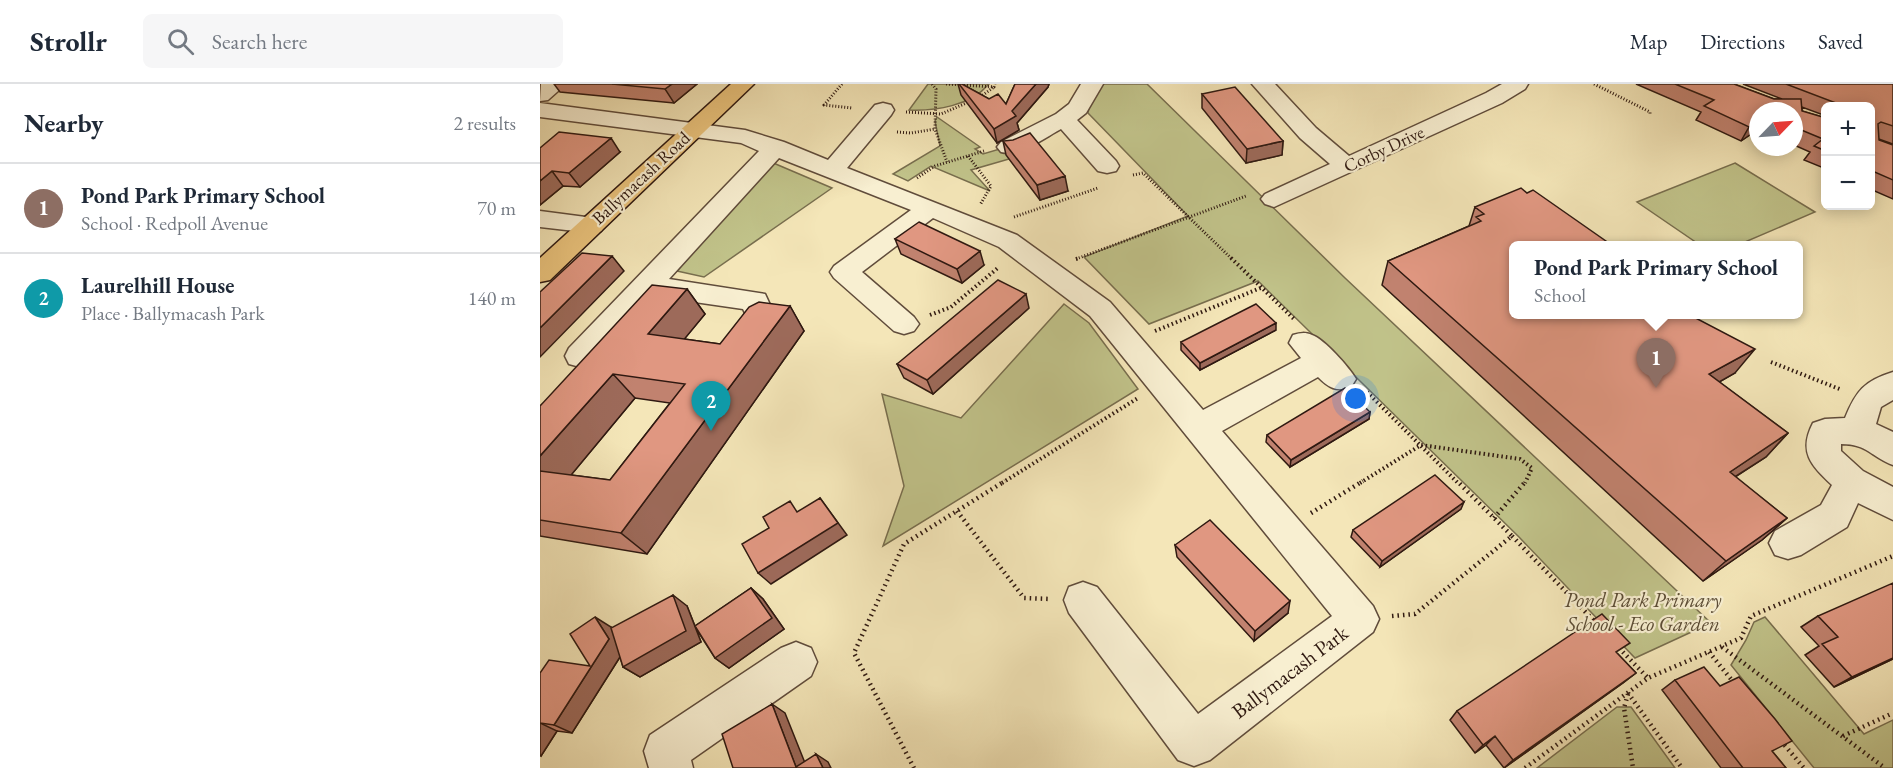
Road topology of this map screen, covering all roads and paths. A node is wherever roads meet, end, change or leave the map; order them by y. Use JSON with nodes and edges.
{"nodes":[{"id":1,"x":555,"y":84,"type":"edge"},
{"id":2,"x":743,"y":84,"type":"edge"},
{"id":3,"x":842,"y":84,"type":"edge"},
{"id":4,"x":932,"y":84,"type":"edge"},
{"id":5,"x":946,"y":84,"type":"edge"},
{"id":6,"x":995,"y":84,"type":"edge"},
{"id":7,"x":1092,"y":84,"type":"edge"},
{"id":8,"x":1263,"y":84,"type":"edge"},
{"id":9,"x":1471,"y":84,"type":"edge"},
{"id":10,"x":1517,"y":84,"type":"edge"},
{"id":11,"x":1594,"y":84,"type":"edge"},
{"id":12,"x":540,"y":95,"type":"edge"},
{"id":13,"x":1494,"y":98,"type":"junction"},
{"id":14,"x":856,"y":108,"type":"dead end"},
{"id":15,"x":540,"y":110,"type":"edge"},
{"id":16,"x":883,"y":110,"type":"dead end"},
{"id":17,"x":1650,"y":115,"type":"dead end"},
{"id":18,"x":1064,"y":119,"type":"junction"},
{"id":19,"x":694,"y":128,"type":"junction"},
{"id":20,"x":776,"y":147,"type":"junction"},
{"id":21,"x":1009,"y":147,"type":"joint"},
{"id":22,"x":968,"y":156,"type":"junction"},
{"id":23,"x":947,"y":162,"type":"junction"},
{"id":24,"x":1347,"y":166,"type":"junction"},
{"id":25,"x":833,"y":170,"type":"junction"},
{"id":26,"x":1105,"y":176,"type":"joint"},
{"id":27,"x":1132,"y":176,"type":"dead end"},
{"id":28,"x":894,"y":193,"type":"junction"},
{"id":29,"x":1274,"y":199,"type":"joint"},
{"id":30,"x":930,"y":208,"type":"junction"},
{"id":31,"x":1188,"y":217,"type":"junction"},
{"id":32,"x":540,"y":219,"type":"edge"},
{"id":33,"x":592,"y":225,"type":"junction"},
{"id":34,"x":978,"y":228,"type":"junction"},
{"id":35,"x":1020,"y":250,"type":"junction"},
{"id":36,"x":542,"y":268,"type":"edge"},
{"id":37,"x":1047,"y":270,"type":"junction"},
{"id":38,"x":646,"y":285,"type":"junction"},
{"id":39,"x":1263,"y":287,"type":"junction"},
{"id":40,"x":762,"y":320,"type":"edge"},
{"id":41,"x":904,"y":324,"type":"joint"},
{"id":42,"x":1128,"y":342,"type":"junction"},
{"id":43,"x":580,"y":356,"type":"dead end"},
{"id":44,"x":1322,"y":361,"type":"junction"},
{"id":45,"x":1771,"y":362,"type":"dead end"},
{"id":46,"x":1161,"y":383,"type":"junction"},
{"id":47,"x":1873,"y":404,"type":"edge"},
{"id":48,"x":1198,"y":428,"type":"junction"},
{"id":49,"x":1421,"y":445,"type":"junction"},
{"id":50,"x":1893,"y":451,"type":"edge"},
{"id":51,"x":1851,"y":481,"type":"junction"},
{"id":52,"x":1893,"y":505,"type":"edge"},
{"id":53,"x":957,"y":511,"type":"junction"},
{"id":54,"x":1494,"y":518,"type":"junction"},
{"id":55,"x":1285,"y":529,"type":"junction"},
{"id":56,"x":1512,"y":536,"type":"junction"},
{"id":57,"x":1788,"y":543,"type":"edge"},
{"id":58,"x":1893,"y":556,"type":"edge"},
{"id":59,"x":1083,"y":600,"type":"joint"},
{"id":60,"x":1359,"y":619,"type":"junction"},
{"id":61,"x":1600,"y":628,"type":"edge"},
{"id":62,"x":1616,"y":645,"type":"edge"},
{"id":63,"x":1721,"y":646,"type":"junction"},
{"id":64,"x":1709,"y":652,"type":"junction"},
{"id":65,"x":796,"y":662,"type":"dead end"},
{"id":66,"x":1648,"y":678,"type":"junction"},
{"id":67,"x":1738,"y":687,"type":"edge"},
{"id":68,"x":1628,"y":693,"type":"junction"},
{"id":69,"x":1893,"y":713,"type":"edge"},
{"id":70,"x":1775,"y":732,"type":"edge"},
{"id":71,"x":1842,"y":736,"type":"junction"},
{"id":72,"x":671,"y":768,"type":"edge"},
{"id":73,"x":914,"y":768,"type":"edge"},
{"id":74,"x":1525,"y":768,"type":"edge"},
{"id":75,"x":1633,"y":768,"type":"edge"},
{"id":76,"x":1682,"y":768,"type":"edge"},
{"id":77,"x":1804,"y":768,"type":"edge"},
{"id":78,"x":1885,"y":768,"type":"edge"}],
"edges":[{"from":1,"to":12,"type":"street"},
{"from":2,"to":19,"type":"main road","name":"Ballymacash Road"},
{"from":3,"to":14,"type":"path"},
{"from":4,"to":23,"type":"path"},
{"from":5,"to":6,"type":"path"},
{"from":7,"to":18,"type":"street"},
{"from":8,"to":24,"type":"street"},
{"from":9,"to":13,"type":"street"},
{"from":10,"to":13,"type":"street","name":"Corby Drive"},
{"from":11,"to":17,"type":"path"},
{"from":13,"to":24,"type":"street","name":"Corby Drive"},
{"from":15,"to":19,"type":"street","name":"Ballymacash Park"},
{"from":16,"to":25,"type":"street"},
{"from":18,"to":21,"type":"street"},
{"from":18,"to":26,"type":"street"},
{"from":19,"to":20,"type":"street","name":"Ballymacash Park"},
{"from":19,"to":33,"type":"main road","name":"Ballymacash Road"},
{"from":20,"to":25,"type":"street","name":"Ballymacash Park"},
{"from":20,"to":38,"type":"street"},
{"from":21,"to":22,"type":"path"},
{"from":22,"to":23,"type":"path"},
{"from":22,"to":34,"type":"path"},
{"from":23,"to":28,"type":"path"},
{"from":24,"to":29,"type":"street","name":"Corby Drive"},
{"from":25,"to":28,"type":"street","name":"Ballymacash Park"},
{"from":26,"to":34,"type":"path"},
{"from":27,"to":31,"type":"path"},
{"from":28,"to":30,"type":"street","name":"Ballymacash Park"},
{"from":29,"to":31,"type":"path"},
{"from":30,"to":34,"type":"street","name":"Ballymacash Park"},
{"from":30,"to":41,"type":"street"},
{"from":31,"to":37,"type":"path"},
{"from":31,"to":39,"type":"path"},
{"from":32,"to":33,"type":"street"},
{"from":33,"to":36,"type":"main road","name":"Ballymacash Road"},
{"from":34,"to":35,"type":"street","name":"Ballymacash Park"},
{"from":35,"to":37,"type":"street","name":"Ballymacash Park"},
{"from":35,"to":41,"type":"path"},
{"from":37,"to":42,"type":"street","name":"Ballymacash Park"},
{"from":38,"to":40,"type":"street"},
{"from":38,"to":43,"type":"street"},
{"from":39,"to":42,"type":"path"},
{"from":39,"to":44,"type":"path"},
{"from":42,"to":46,"type":"street","name":"Ballymacash Park"},
{"from":44,"to":48,"type":"street"},
{"from":44,"to":49,"type":"path"},
{"from":45,"to":47,"type":"path"},
{"from":46,"to":48,"type":"street","name":"Ballymacash Park"},
{"from":46,"to":53,"type":"path"},
{"from":47,"to":50,"type":"street"},
{"from":47,"to":51,"type":"street"},
{"from":48,"to":55,"type":"street","name":"Ballymacash Park"},
{"from":49,"to":54,"type":"path"},
{"from":49,"to":54,"type":"path"},
{"from":49,"to":55,"type":"path"},
{"from":51,"to":52,"type":"street"},
{"from":51,"to":57,"type":"street"},
{"from":53,"to":59,"type":"path"},
{"from":53,"to":73,"type":"path"},
{"from":54,"to":56,"type":"path"},
{"from":55,"to":60,"type":"street","name":"Ballymacash Park"},
{"from":56,"to":60,"type":"path"},
{"from":56,"to":61,"type":"path"},
{"from":58,"to":63,"type":"path"},
{"from":59,"to":60,"type":"street","name":"Ballymacash Park"},
{"from":62,"to":66,"type":"path"},
{"from":63,"to":64,"type":"path"},
{"from":63,"to":71,"type":"path"},
{"from":64,"to":66,"type":"path"},
{"from":64,"to":67,"type":"path"},
{"from":65,"to":72,"type":"street"},
{"from":66,"to":68,"type":"path"},
{"from":68,"to":74,"type":"path"},
{"from":68,"to":75,"type":"path"},
{"from":68,"to":76,"type":"path"},
{"from":69,"to":71,"type":"path"},
{"from":70,"to":77,"type":"path"},
{"from":71,"to":78,"type":"path"}]}
